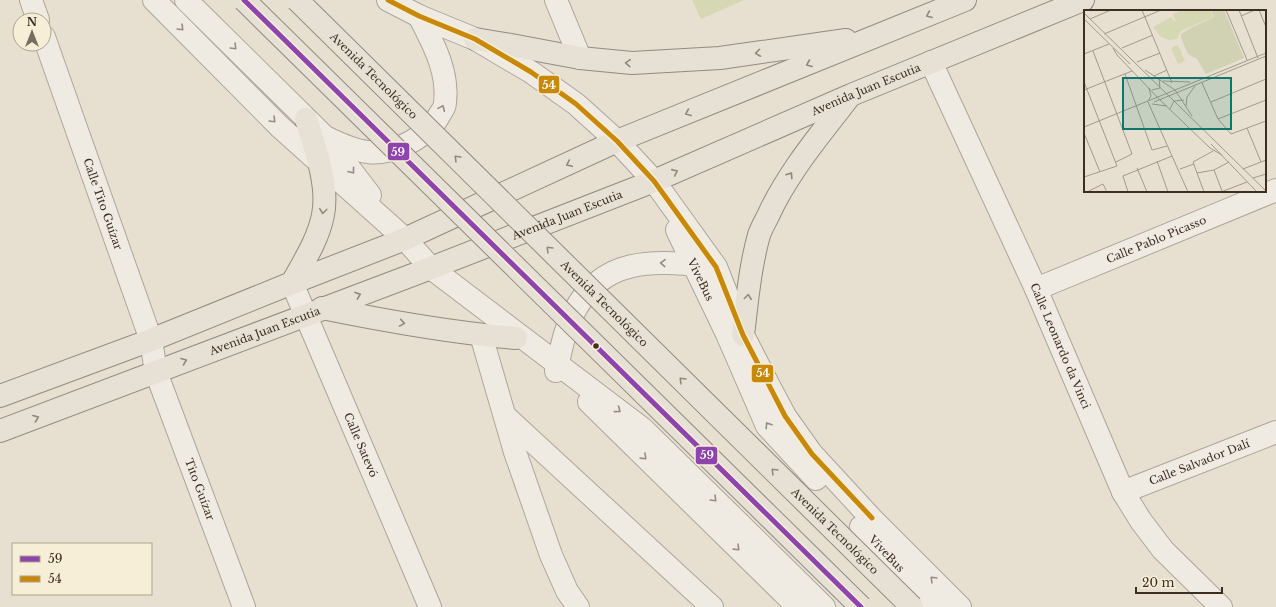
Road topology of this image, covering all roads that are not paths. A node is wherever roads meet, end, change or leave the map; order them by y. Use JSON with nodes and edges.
{"nodes":[{"id":1,"x":31,"y":0,"type":"edge"},
{"id":2,"x":154,"y":0,"type":"edge"},
{"id":3,"x":186,"y":0,"type":"edge"},
{"id":4,"x":244,"y":0,"type":"edge"},
{"id":5,"x":297,"y":0,"type":"edge"},
{"id":6,"x":388,"y":0,"type":"edge"},
{"id":7,"x":556,"y":0,"type":"edge"},
{"id":8,"x":965,"y":0,"type":"edge"},
{"id":9,"x":1083,"y":0,"type":"edge"},
{"id":10,"x":420,"y":8,"type":"edge"},
{"id":11,"x":35,"y":12,"type":"edge"},
{"id":12,"x":879,"y":36,"type":"junction"},
{"id":13,"x":475,"y":40,"type":"junction"},
{"id":14,"x":505,"y":44,"type":"junction"},
{"id":15,"x":49,"y":52,"type":"edge"},
{"id":16,"x":580,"y":58,"type":"junction"},
{"id":17,"x":931,"y":62,"type":"junction"},
{"id":18,"x":851,"y":95,"type":"junction"},
{"id":19,"x":306,"y":119,"type":"junction"},
{"id":20,"x":326,"y":138,"type":"junction"},
{"id":21,"x":617,"y":141,"type":"junction"},
{"id":22,"x":319,"y":162,"type":"junction"},
{"id":23,"x":654,"y":181,"type":"junction"},
{"id":24,"x":1276,"y":190,"type":"edge"},
{"id":25,"x":405,"y":239,"type":"junction"},
{"id":26,"x":693,"y":264,"type":"junction"},
{"id":27,"x":716,"y":267,"type":"junction"},
{"id":28,"x":431,"y":268,"type":"junction"},
{"id":29,"x":292,"y":283,"type":"junction"},
{"id":30,"x":1036,"y":289,"type":"junction"},
{"id":31,"x":314,"y":312,"type":"junction"},
{"id":32,"x":481,"y":335,"type":"junction"},
{"id":33,"x":743,"y":335,"type":"junction"},
{"id":34,"x":516,"y":338,"type":"junction"},
{"id":35,"x":151,"y":340,"type":"junction"},
{"id":36,"x":557,"y":367,"type":"junction"},
{"id":37,"x":156,"y":372,"type":"junction"},
{"id":38,"x":0,"y":396,"type":"edge"},
{"id":39,"x":504,"y":416,"type":"junction"},
{"id":40,"x":0,"y":432,"type":"edge"},
{"id":41,"x":1276,"y":432,"type":"edge"},
{"id":42,"x":1123,"y":492,"type":"junction"},
{"id":43,"x":244,"y":607,"type":"edge"},
{"id":44,"x":430,"y":607,"type":"edge"},
{"id":45,"x":578,"y":607,"type":"edge"},
{"id":46,"x":712,"y":607,"type":"edge"},
{"id":47,"x":798,"y":607,"type":"edge"},
{"id":48,"x":824,"y":607,"type":"edge"},
{"id":49,"x":861,"y":607,"type":"edge"},
{"id":50,"x":912,"y":607,"type":"edge"},
{"id":51,"x":938,"y":607,"type":"edge"},
{"id":52,"x":960,"y":607,"type":"edge"},
{"id":53,"x":1221,"y":607,"type":"edge"}],
"edges":[{"from":1,"to":11,"type":"street"},
{"from":2,"to":22,"type":"street","one_way":true},
{"from":3,"to":19,"type":"street","one_way":true},
{"from":4,"to":49,"type":"main road","bridge":true},
{"from":50,"to":5,"type":"main road","name":"Avenida Tecnológico","one_way":true,"bridge":true},
{"from":6,"to":10,"type":"street"},
{"from":7,"to":16,"type":"street"},
{"from":8,"to":12,"type":"main road","one_way":true},
{"from":9,"to":17,"type":"main road","name":"Avenida Juan Escutia"},
{"from":10,"to":13,"type":"street"},
{"from":10,"to":14,"type":"street"},
{"from":20,"to":10,"type":"street","one_way":true},
{"from":12,"to":16,"type":"main road","one_way":true},
{"from":12,"to":21,"type":"main road","one_way":true},
{"from":13,"to":14,"type":"main road"},
{"from":13,"to":21,"type":"street"},
{"from":14,"to":16,"type":"main road"},
{"from":14,"to":21,"type":"street"},
{"from":15,"to":35,"type":"street","name":"Calle Tito Guízar"},
{"from":17,"to":18,"type":"main road","name":"Avenida Juan Escutia"},
{"from":17,"to":30,"type":"street","name":"Calle Leonardo da Vinci"},
{"from":23,"to":18,"type":"main road","name":"Avenida Juan Escutia","one_way":true},
{"from":33,"to":18,"type":"main road","one_way":true},
{"from":19,"to":20,"type":"street"},
{"from":19,"to":22,"type":"main road"},
{"from":20,"to":25,"type":"street","one_way":true},
{"from":21,"to":23,"type":"street"},
{"from":21,"to":25,"type":"main road","one_way":true},
{"from":22,"to":25,"type":"street"},
{"from":22,"to":29,"type":"main road","one_way":true},
{"from":23,"to":26,"type":"street","name":"ViveBus"},
{"from":23,"to":27,"type":"street"},
{"from":23,"to":28,"type":"main road","name":"Avenida Juan Escutia"},
{"from":24,"to":30,"type":"street","name":"Calle Pablo Picasso"},
{"from":25,"to":28,"type":"street"},
{"from":25,"to":29,"type":"main road"},
{"from":26,"to":27,"type":"street"},
{"from":26,"to":36,"type":"street","one_way":true},
{"from":51,"to":26,"type":"street","name":"ViveBus","one_way":true},
{"from":27,"to":33,"type":"street"},
{"from":31,"to":28,"type":"main road","name":"Avenida Juan Escutia","one_way":true},
{"from":28,"to":34,"type":"street"},
{"from":28,"to":36,"type":"street"},
{"from":29,"to":31,"type":"street","name":"Calle Satevó"},
{"from":29,"to":35,"type":"main road"},
{"from":30,"to":42,"type":"street","name":"Calle Leonardo da Vinci"},
{"from":31,"to":32,"type":"main road","one_way":true},
{"from":37,"to":31,"type":"main road","name":"Avenida Juan Escutia","one_way":true},
{"from":31,"to":44,"type":"street","name":"Calle Satevó"},
{"from":32,"to":34,"type":"main road"},
{"from":32,"to":39,"type":"street"},
{"from":52,"to":33,"type":"street","one_way":true},
{"from":34,"to":36,"type":"street"},
{"from":35,"to":37,"type":"street","name":"Calle Tito Guízar"},
{"from":35,"to":38,"type":"main road"},
{"from":36,"to":47,"type":"street","one_way":true},
{"from":36,"to":48,"type":"street","one_way":true},
{"from":40,"to":37,"type":"main road","name":"Avenida Juan Escutia","one_way":true},
{"from":37,"to":43,"type":"street","name":"Tito Guízar"},
{"from":39,"to":45,"type":"street"},
{"from":39,"to":46,"type":"street"},
{"from":41,"to":42,"type":"street","name":"Calle Salvador Dalí"},
{"from":42,"to":53,"type":"street","name":"Calle Leonardo da Vinci"}]}
